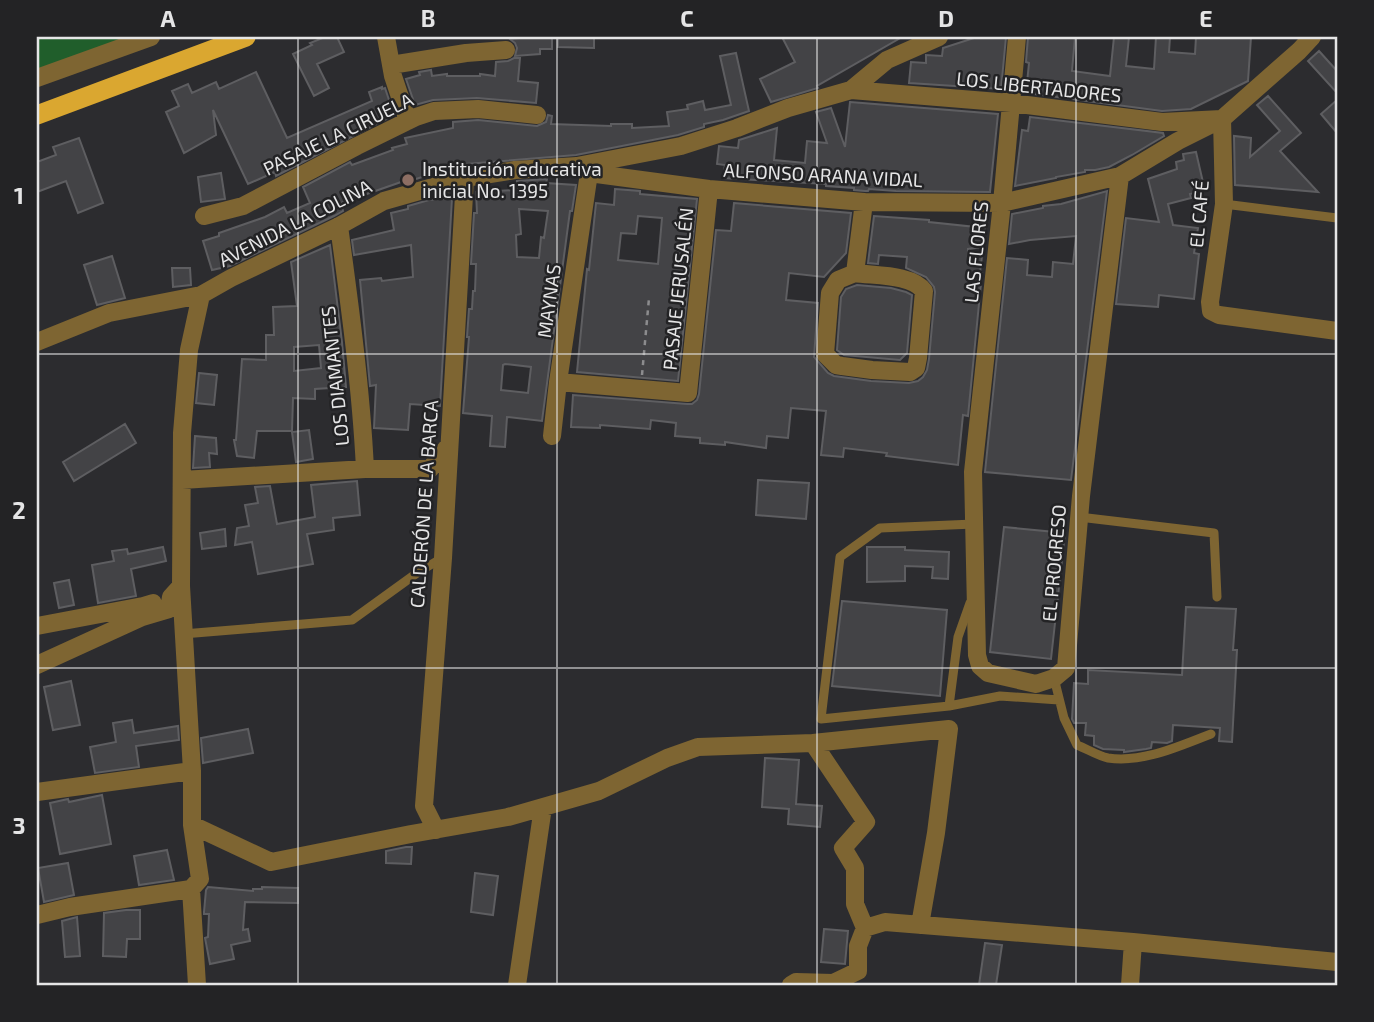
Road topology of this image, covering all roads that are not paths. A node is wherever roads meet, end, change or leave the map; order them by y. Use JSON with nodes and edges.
{"nodes":[{"id":1,"x":151,"y":37,"type":"edge"},
{"id":2,"x":246,"y":37,"type":"edge"},
{"id":3,"x":386,"y":37,"type":"edge"},
{"id":4,"x":939,"y":37,"type":"edge"},
{"id":5,"x":1017,"y":37,"type":"edge"},
{"id":6,"x":1312,"y":37,"type":"edge"},
{"id":7,"x":506,"y":50,"type":"dead end"},
{"id":8,"x":391,"y":65,"type":"junction"},
{"id":9,"x":37,"y":78,"type":"edge"},
{"id":10,"x":851,"y":90,"type":"junction"},
{"id":11,"x":1011,"y":103,"type":"junction"},
{"id":12,"x":37,"y":115,"type":"edge"},
{"id":13,"x":537,"y":115,"type":"dead end"},
{"id":14,"x":1222,"y":119,"type":"junction"},
{"id":15,"x":408,"y":121,"type":"junction"},
{"id":16,"x":583,"y":170,"type":"junction"},
{"id":17,"x":1120,"y":176,"type":"junction"},
{"id":18,"x":465,"y":178,"type":"junction"},
{"id":19,"x":709,"y":189,"type":"junction"},
{"id":20,"x":864,"y":202,"type":"junction"},
{"id":21,"x":1002,"y":203,"type":"junction"},
{"id":22,"x":1224,"y":204,"type":"junction"},
{"id":23,"x":204,"y":216,"type":"dead end"},
{"id":24,"x":1336,"y":216,"type":"edge"},
{"id":25,"x":339,"y":226,"type":"junction"},
{"id":26,"x":855,"y":273,"type":"junction"},
{"id":27,"x":201,"y":295,"type":"junction"},
{"id":28,"x":1337,"y":331,"type":"edge"},
{"id":29,"x":37,"y":342,"type":"edge"},
{"id":30,"x":558,"y":382,"type":"junction"},
{"id":31,"x":552,"y":436,"type":"dead end"},
{"id":32,"x":449,"y":445,"type":"junction"},
{"id":33,"x":365,"y":469,"type":"junction"},
{"id":34,"x":182,"y":481,"type":"junction"},
{"id":35,"x":1079,"y":517,"type":"junction"},
{"id":36,"x":974,"y":524,"type":"junction"},
{"id":37,"x":443,"y":558,"type":"junction"},
{"id":38,"x":975,"y":590,"type":"junction"},
{"id":39,"x":176,"y":591,"type":"junction"},
{"id":40,"x":1217,"y":597,"type":"dead end"},
{"id":41,"x":37,"y":626,"type":"edge"},
{"id":42,"x":183,"y":634,"type":"junction"},
{"id":43,"x":37,"y":665,"type":"edge"},
{"id":44,"x":1054,"y":678,"type":"junction"},
{"id":45,"x":1059,"y":700,"type":"junction"},
{"id":46,"x":949,"y":706,"type":"junction"},
{"id":47,"x":1211,"y":734,"type":"dead end"},
{"id":48,"x":813,"y":743,"type":"junction"},
{"id":49,"x":192,"y":771,"type":"junction"},
{"id":50,"x":37,"y":792,"type":"edge"},
{"id":51,"x":543,"y":807,"type":"junction"},
{"id":52,"x":192,"y":825,"type":"junction"},
{"id":53,"x":436,"y":830,"type":"junction"},
{"id":54,"x":191,"y":889,"type":"junction"},
{"id":55,"x":37,"y":915,"type":"edge"},
{"id":56,"x":920,"y":925,"type":"junction"},
{"id":57,"x":865,"y":928,"type":"junction"},
{"id":58,"x":1133,"y":942,"type":"junction"},
{"id":59,"x":1337,"y":962,"type":"edge"},
{"id":60,"x":197,"y":985,"type":"edge"},
{"id":61,"x":517,"y":985,"type":"edge"},
{"id":62,"x":791,"y":985,"type":"edge"},
{"id":63,"x":1129,"y":985,"type":"edge"}],
"edges":[{"from":1,"to":9,"type":"street"},
{"from":2,"to":12,"type":"highway"},
{"from":3,"to":8,"type":"street"},
{"from":4,"to":10,"type":"street"},
{"from":5,"to":11,"type":"street","name":"LAS FLORES"},
{"from":6,"to":14,"type":"street","name":"ALFONSO ARANA VIDAL"},
{"from":7,"to":8,"type":"street"},
{"from":8,"to":15,"type":"street"},
{"from":10,"to":11,"type":"street","name":"LOS LIBERTADORES"},
{"from":10,"to":16,"type":"street"},
{"from":11,"to":14,"type":"street","name":"LOS LIBERTADORES"},
{"from":11,"to":21,"type":"street","name":"LAS FLORES"},
{"from":13,"to":15,"type":"street","name":"PASAJE LA CIRUELA"},
{"from":14,"to":17,"type":"street","name":"ALFONSO ARANA VIDAL"},
{"from":14,"to":22,"type":"street","name":"EL CAFÉ"},
{"from":15,"to":23,"type":"street","name":"PASAJE LA CIRUELA"},
{"from":16,"to":18,"type":"street","name":"AVENIDA LA COLINA"},
{"from":16,"to":19,"type":"street","name":"ALFONSO ARANA VIDAL"},
{"from":16,"to":30,"type":"street","name":"MAYNAS"},
{"from":17,"to":21,"type":"street","name":"ALFONSO ARANA VIDAL"},
{"from":17,"to":35,"type":"street","name":"EL PROGRESO"},
{"from":18,"to":25,"type":"street","name":"AVENIDA LA COLINA"},
{"from":18,"to":32,"type":"street","name":"CALDERÓN DE LA BARCA"},
{"from":19,"to":20,"type":"street","name":"ALFONSO ARANA VIDAL"},
{"from":19,"to":30,"type":"street","name":"PASAJE JERUSALÉN"},
{"from":20,"to":21,"type":"street","name":"ALFONSO ARANA VIDAL"},
{"from":20,"to":26,"type":"street"},
{"from":21,"to":36,"type":"street","name":"LAS FLORES"},
{"from":22,"to":24,"type":"lane"},
{"from":22,"to":28,"type":"street","name":"EL CAFÉ"},
{"from":25,"to":27,"type":"street","name":"AVENIDA LA COLINA"},
{"from":25,"to":33,"type":"street","name":"LOS DIAMANTES"},
{"from":26,"to":26,"type":"street"},
{"from":27,"to":29,"type":"street","name":"AVENIDA LA COLINA"},
{"from":27,"to":34,"type":"street"},
{"from":30,"to":31,"type":"street","name":"MAYNAS"},
{"from":32,"to":33,"type":"street","name":"LOS DIAMANTES"},
{"from":32,"to":37,"type":"street","name":"CALDERÓN DE LA BARCA"},
{"from":33,"to":34,"type":"street"},
{"from":34,"to":39,"type":"street"},
{"from":35,"to":40,"type":"lane"},
{"from":35,"to":44,"type":"street","name":"EL PROGRESO"},
{"from":36,"to":38,"type":"street"},
{"from":36,"to":46,"type":"lane"},
{"from":37,"to":42,"type":"lane"},
{"from":37,"to":53,"type":"street","name":"CALDERÓN DE LA BARCA"},
{"from":38,"to":44,"type":"street"},
{"from":38,"to":46,"type":"lane"},
{"from":39,"to":41,"type":"street"},
{"from":39,"to":42,"type":"street"},
{"from":39,"to":43,"type":"street"},
{"from":42,"to":49,"type":"street"},
{"from":44,"to":45,"type":"lane"},
{"from":45,"to":46,"type":"lane"},
{"from":45,"to":47,"type":"lane"},
{"from":48,"to":51,"type":"street"},
{"from":48,"to":56,"type":"street"},
{"from":48,"to":57,"type":"street"},
{"from":49,"to":50,"type":"street"},
{"from":49,"to":52,"type":"street"},
{"from":51,"to":53,"type":"street"},
{"from":51,"to":61,"type":"street"},
{"from":52,"to":53,"type":"street"},
{"from":52,"to":54,"type":"street"},
{"from":54,"to":55,"type":"street"},
{"from":54,"to":60,"type":"street"},
{"from":56,"to":57,"type":"street"},
{"from":56,"to":58,"type":"street"},
{"from":57,"to":62,"type":"street"},
{"from":58,"to":59,"type":"street"},
{"from":58,"to":63,"type":"street"}]}
